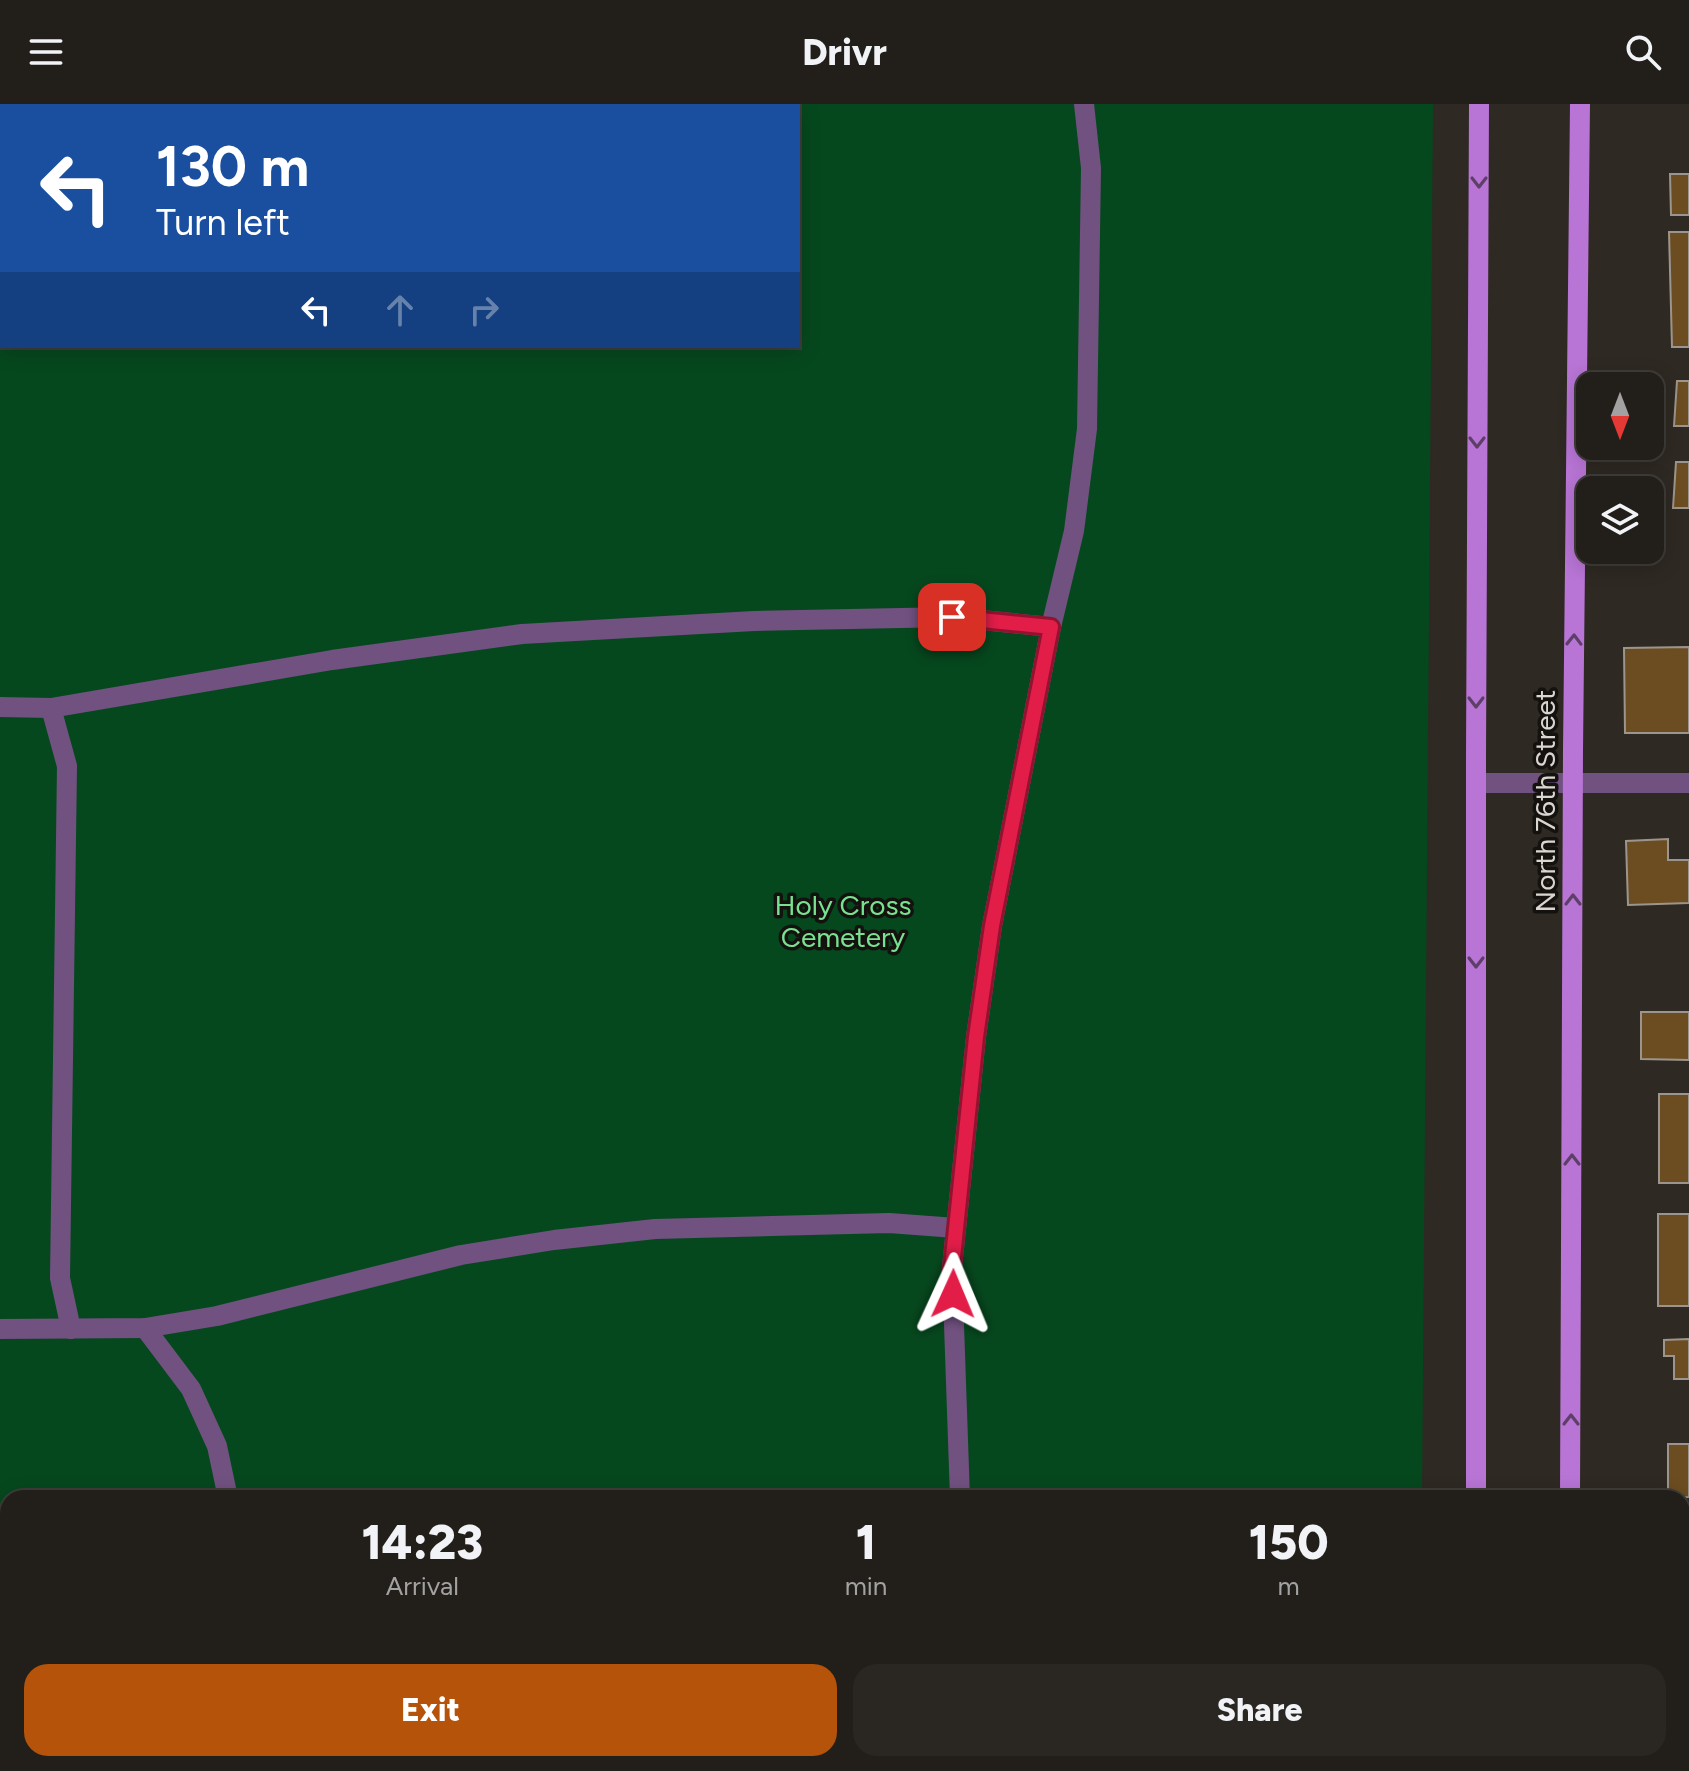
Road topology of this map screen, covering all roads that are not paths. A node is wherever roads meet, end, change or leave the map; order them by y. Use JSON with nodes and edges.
{"nodes":[{"id":1,"x":1084,"y":104,"type":"edge"},
{"id":2,"x":1479,"y":104,"type":"edge"},
{"id":3,"x":1580,"y":104,"type":"edge"},
{"id":4,"x":1051,"y":627,"type":"junction"},
{"id":5,"x":0,"y":707,"type":"edge"},
{"id":6,"x":51,"y":708,"type":"junction"},
{"id":7,"x":1573,"y":781,"type":"junction"},
{"id":8,"x":1476,"y":783,"type":"junction"},
{"id":9,"x":1689,"y":783,"type":"edge"},
{"id":10,"x":956,"y":1228,"type":"junction"},
{"id":11,"x":145,"y":1328,"type":"junction"},
{"id":12,"x":0,"y":1329,"type":"edge"},
{"id":13,"x":71,"y":1329,"type":"junction"},
{"id":14,"x":226,"y":1490,"type":"edge"},
{"id":15,"x":960,"y":1490,"type":"edge"},
{"id":16,"x":1476,"y":1490,"type":"edge"},
{"id":17,"x":1570,"y":1490,"type":"edge"}],
"edges":[{"from":1,"to":4,"type":"street"},
{"from":2,"to":8,"type":"main road","one_way":true},
{"from":7,"to":3,"type":"main road","name":"North 76th Street","one_way":true},
{"from":4,"to":6,"type":"street"},
{"from":4,"to":10,"type":"street"},
{"from":5,"to":6,"type":"street"},
{"from":6,"to":13,"type":"street"},
{"from":7,"to":8,"type":"street"},
{"from":7,"to":9,"type":"street"},
{"from":17,"to":7,"type":"main road","name":"North 76th Street","one_way":true},
{"from":8,"to":16,"type":"main road","one_way":true},
{"from":10,"to":11,"type":"street"},
{"from":10,"to":15,"type":"street"},
{"from":11,"to":13,"type":"street"},
{"from":11,"to":14,"type":"street"},
{"from":12,"to":13,"type":"street"}]}
